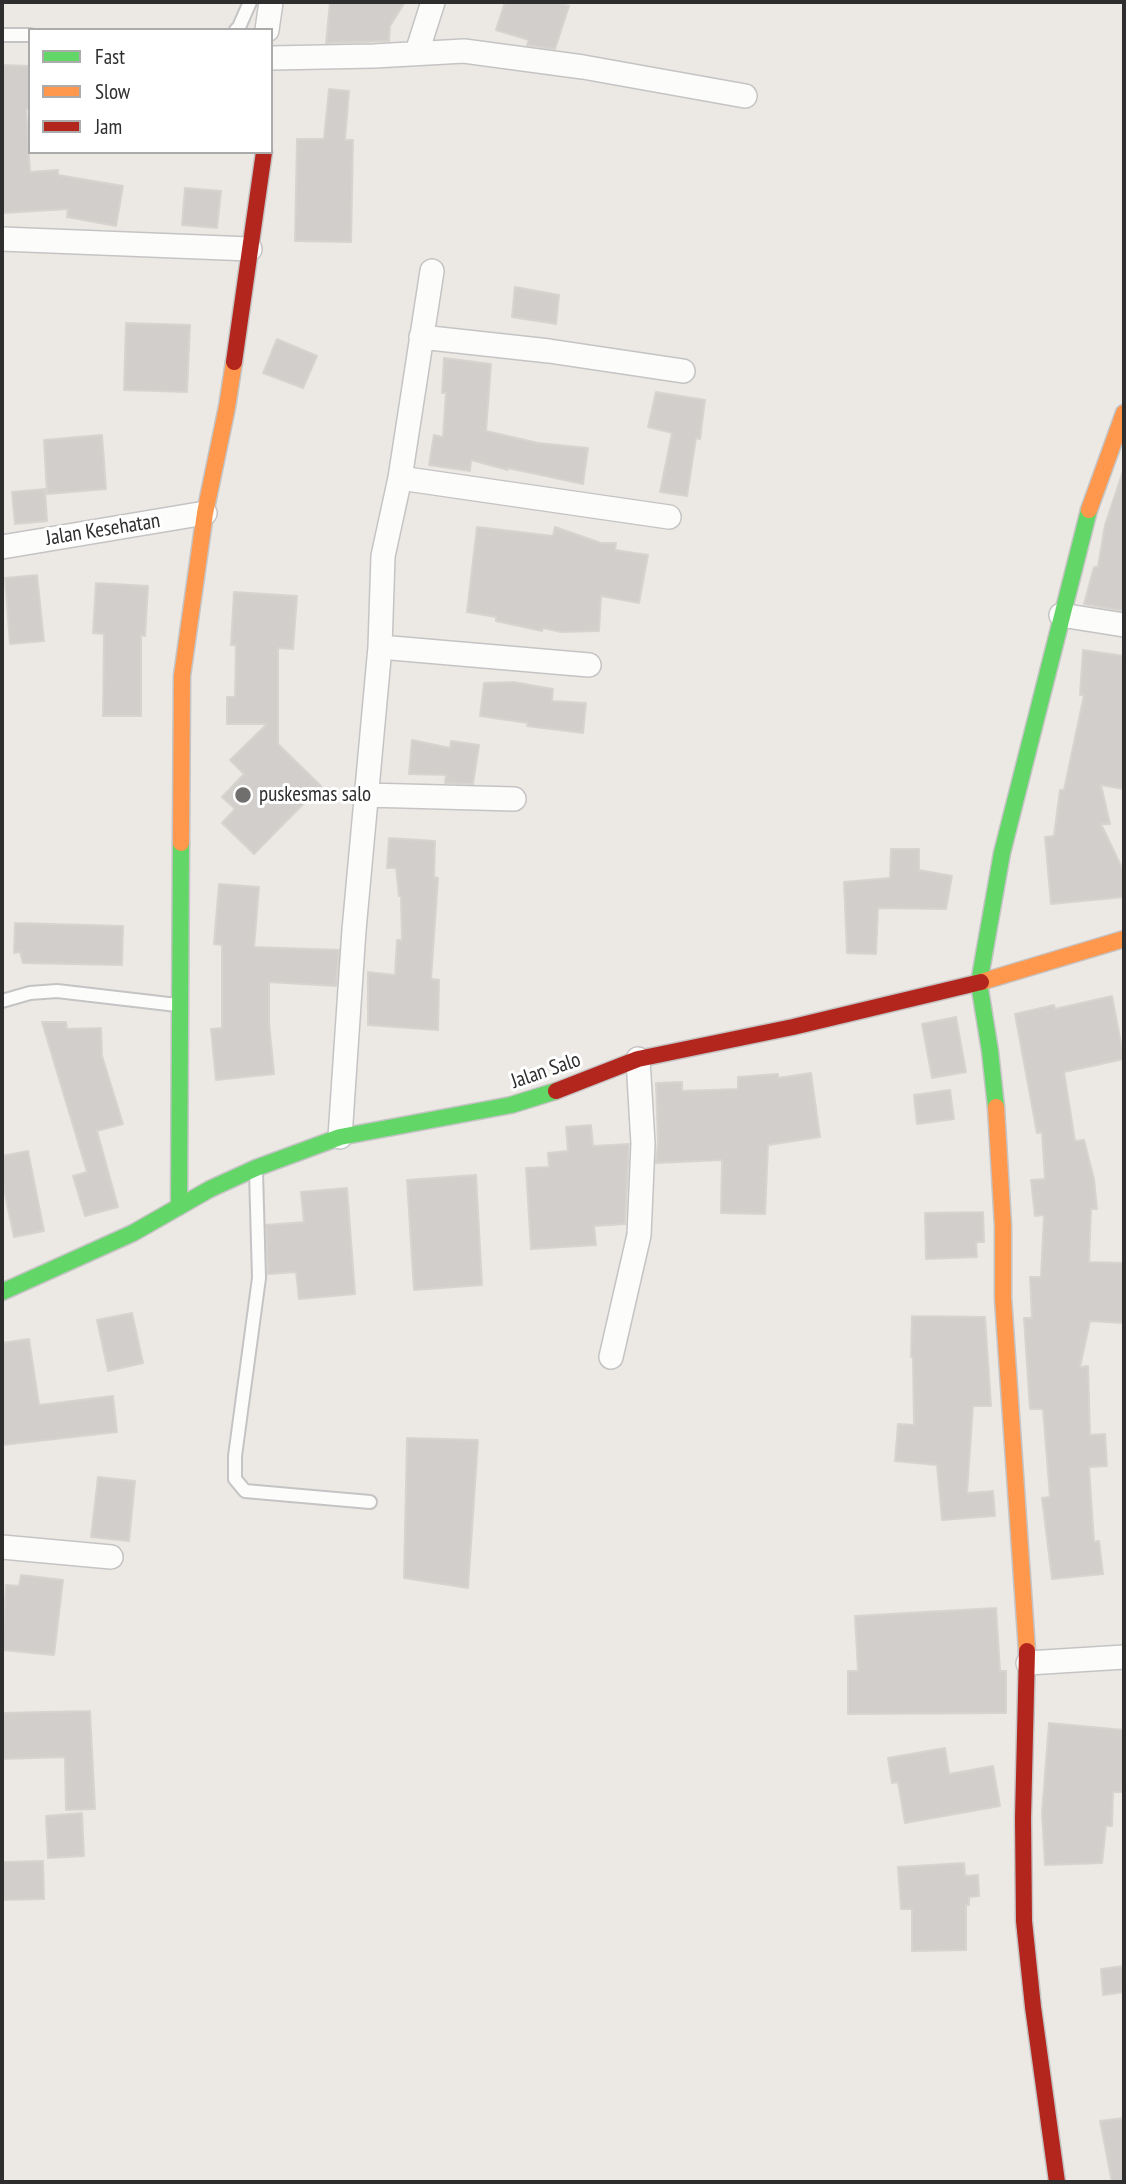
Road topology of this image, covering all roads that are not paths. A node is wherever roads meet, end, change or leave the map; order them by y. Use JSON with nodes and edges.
{"nodes":[{"id":1,"x":250,"y":2,"type":"edge"},
{"id":2,"x":271,"y":2,"type":"edge"},
{"id":3,"x":433,"y":2,"type":"edge"},
{"id":4,"x":238,"y":28,"type":"edge"},
{"id":5,"x":267,"y":28,"type":"edge"},
{"id":6,"x":2,"y":35,"type":"edge"},
{"id":7,"x":28,"y":35,"type":"edge"},
{"id":8,"x":417,"y":52,"type":"junction"},
{"id":9,"x":273,"y":58,"type":"edge"},
{"id":10,"x":745,"y":96,"type":"dead end"},
{"id":11,"x":264,"y":154,"type":"edge"},
{"id":12,"x":2,"y":239,"type":"edge"},
{"id":13,"x":250,"y":249,"type":"junction"},
{"id":14,"x":432,"y":271,"type":"dead end"},
{"id":15,"x":421,"y":337,"type":"junction"},
{"id":16,"x":683,"y":372,"type":"dead end"},
{"id":17,"x":1124,"y":413,"type":"edge"},
{"id":18,"x":400,"y":478,"type":"junction"},
{"id":19,"x":205,"y":513,"type":"junction"},
{"id":20,"x":669,"y":517,"type":"dead end"},
{"id":21,"x":2,"y":547,"type":"edge"},
{"id":22,"x":1061,"y":615,"type":"junction"},
{"id":23,"x":1124,"y":625,"type":"edge"},
{"id":24,"x":380,"y":647,"type":"junction"},
{"id":25,"x":589,"y":664,"type":"dead end"},
{"id":26,"x":367,"y":795,"type":"junction"},
{"id":27,"x":514,"y":799,"type":"dead end"},
{"id":28,"x":1124,"y":939,"type":"edge"},
{"id":29,"x":979,"y":983,"type":"junction"},
{"id":30,"x":2,"y":1001,"type":"edge"},
{"id":31,"x":181,"y":1005,"type":"junction"},
{"id":32,"x":638,"y":1059,"type":"junction"},
{"id":33,"x":340,"y":1138,"type":"junction"},
{"id":34,"x":256,"y":1168,"type":"junction"},
{"id":35,"x":179,"y":1207,"type":"junction"},
{"id":36,"x":2,"y":1292,"type":"edge"},
{"id":37,"x":611,"y":1357,"type":"dead end"},
{"id":38,"x":370,"y":1502,"type":"dead end"},
{"id":39,"x":2,"y":1547,"type":"edge"},
{"id":40,"x":111,"y":1557,"type":"dead end"},
{"id":41,"x":1124,"y":1657,"type":"edge"},
{"id":42,"x":1028,"y":1663,"type":"junction"},
{"id":43,"x":1057,"y":2182,"type":"edge"}],
"edges":[{"from":1,"to":4,"type":"lane"},
{"from":2,"to":5,"type":"street"},
{"from":3,"to":8,"type":"street"},
{"from":6,"to":7,"type":"lane"},
{"from":8,"to":9,"type":"street"},
{"from":8,"to":10,"type":"street"},
{"from":11,"to":13,"type":"street"},
{"from":12,"to":13,"type":"street"},
{"from":13,"to":19,"type":"street"},
{"from":14,"to":15,"type":"street"},
{"from":15,"to":16,"type":"street"},
{"from":15,"to":18,"type":"street"},
{"from":17,"to":22,"type":"street"},
{"from":18,"to":20,"type":"street"},
{"from":18,"to":24,"type":"street"},
{"from":19,"to":21,"type":"street","name":"Jalan Kesehatan"},
{"from":19,"to":31,"type":"street"},
{"from":22,"to":23,"type":"street"},
{"from":22,"to":29,"type":"street"},
{"from":24,"to":25,"type":"street"},
{"from":24,"to":26,"type":"street"},
{"from":26,"to":27,"type":"street"},
{"from":26,"to":33,"type":"street"},
{"from":28,"to":29,"type":"street","name":"Jalan Salo"},
{"from":29,"to":32,"type":"street","name":"Jalan Salo"},
{"from":29,"to":42,"type":"street"},
{"from":30,"to":31,"type":"lane"},
{"from":31,"to":35,"type":"street"},
{"from":32,"to":33,"type":"street","name":"Jalan Salo"},
{"from":32,"to":37,"type":"street"},
{"from":33,"to":34,"type":"street","name":"Jalan Salo"},
{"from":34,"to":35,"type":"street","name":"Jalan Salo"},
{"from":34,"to":38,"type":"lane"},
{"from":35,"to":36,"type":"street","name":"Jalan Salo"},
{"from":39,"to":40,"type":"street"},
{"from":41,"to":42,"type":"street"},
{"from":42,"to":43,"type":"street"}]}
